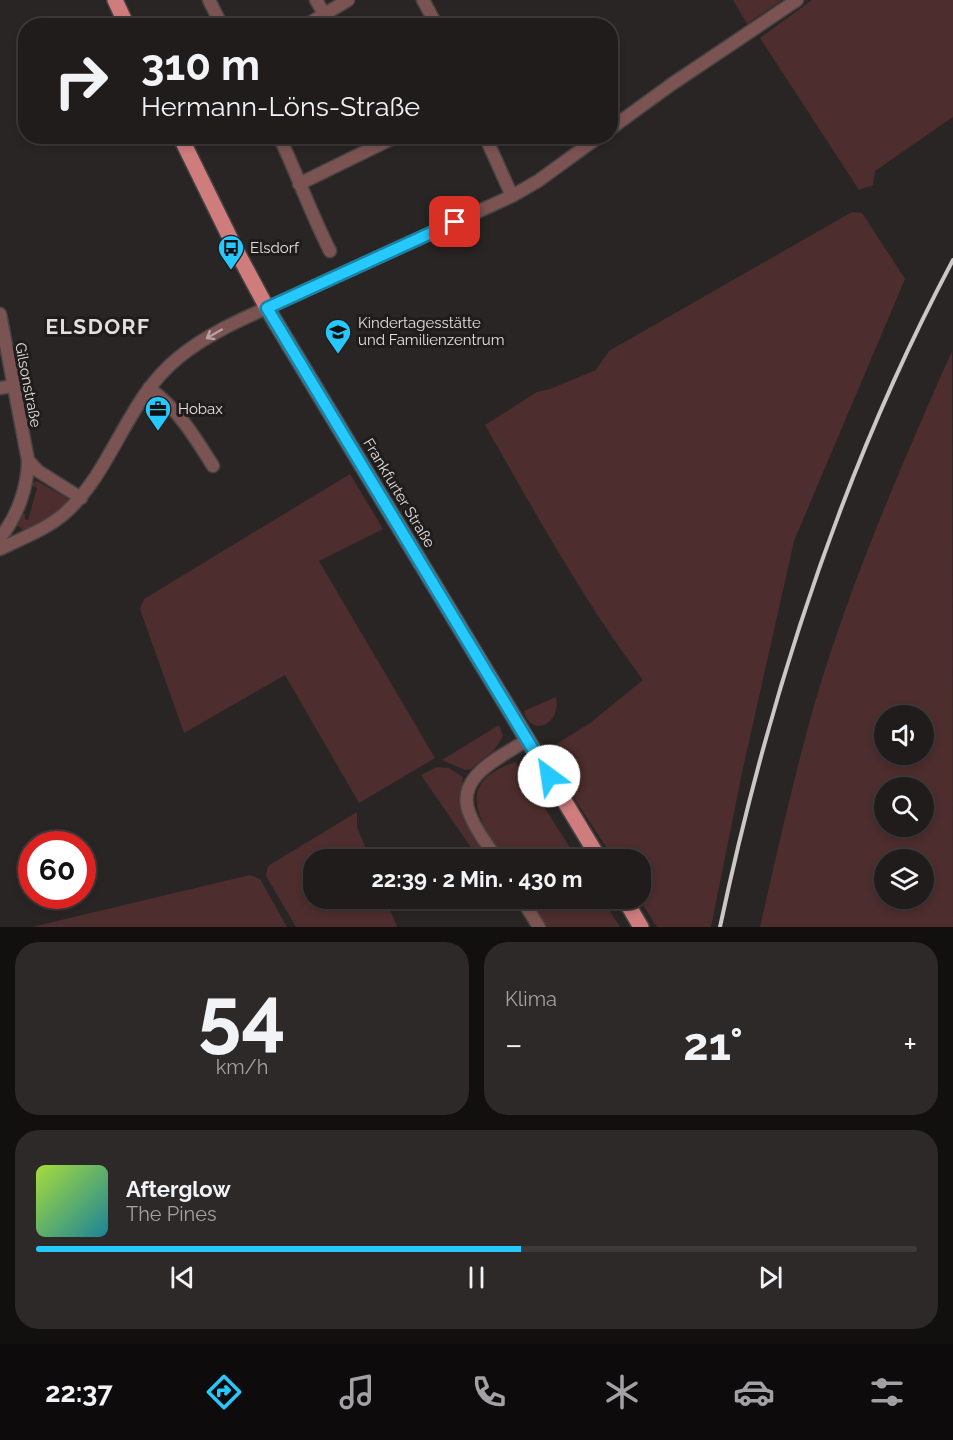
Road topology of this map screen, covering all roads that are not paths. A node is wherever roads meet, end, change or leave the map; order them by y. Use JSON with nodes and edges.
{"nodes":[{"id":1,"x":115,"y":0,"type":"edge"},
{"id":2,"x":209,"y":0,"type":"edge"},
{"id":3,"x":316,"y":0,"type":"edge"},
{"id":4,"x":348,"y":0,"type":"edge"},
{"id":5,"x":423,"y":0,"type":"edge"},
{"id":6,"x":796,"y":0,"type":"edge"},
{"id":7,"x":323,"y":14,"type":"junction"},
{"id":8,"x":123,"y":18,"type":"edge"},
{"id":9,"x":218,"y":18,"type":"edge"},
{"id":10,"x":317,"y":18,"type":"edge"},
{"id":11,"x":326,"y":18,"type":"edge"},
{"id":12,"x":433,"y":18,"type":"edge"},
{"id":13,"x":618,"y":123,"type":"edge"},
{"id":14,"x":184,"y":144,"type":"edge"},
{"id":15,"x":283,"y":144,"type":"edge"},
{"id":16,"x":379,"y":144,"type":"edge"},
{"id":17,"x":489,"y":144,"type":"edge"},
{"id":18,"x":589,"y":144,"type":"edge"},
{"id":19,"x":299,"y":184,"type":"junction"},
{"id":20,"x":512,"y":196,"type":"junction"},
{"id":21,"x":330,"y":251,"type":"dead end"},
{"id":22,"x":267,"y":308,"type":"junction"},
{"id":23,"x":0,"y":314,"type":"edge"},
{"id":24,"x":6,"y":387,"type":"edge"},
{"id":25,"x":149,"y":388,"type":"junction"},
{"id":26,"x":28,"y":460,"type":"junction"},
{"id":27,"x":213,"y":466,"type":"dead end"},
{"id":28,"x":81,"y":498,"type":"junction"},
{"id":29,"x":0,"y":538,"type":"edge"},
{"id":30,"x":0,"y":549,"type":"edge"},
{"id":31,"x":527,"y":740,"type":"junction"},
{"id":32,"x":490,"y":849,"type":"edge"},
{"id":33,"x":593,"y":849,"type":"edge"},
{"id":34,"x":528,"y":909,"type":"edge"},
{"id":35,"x":630,"y":909,"type":"edge"},
{"id":36,"x":539,"y":927,"type":"edge"},
{"id":37,"x":641,"y":927,"type":"edge"}],
"edges":[{"from":1,"to":8,"type":"main road"},
{"from":2,"to":9,"type":"street"},
{"from":3,"to":7,"type":"street"},
{"from":4,"to":7,"type":"street"},
{"from":5,"to":12,"type":"street"},
{"from":6,"to":13,"type":"street"},
{"from":7,"to":10,"type":"street"},
{"from":7,"to":11,"type":"street"},
{"from":14,"to":22,"type":"main road","name":"Frankfurter Straße"},
{"from":15,"to":19,"type":"street"},
{"from":16,"to":19,"type":"street"},
{"from":17,"to":20,"type":"street"},
{"from":18,"to":20,"type":"street"},
{"from":19,"to":21,"type":"street"},
{"from":20,"to":22,"type":"street"},
{"from":22,"to":25,"type":"street","one_way":true},
{"from":22,"to":31,"type":"main road","name":"Frankfurter Straße"},
{"from":23,"to":24,"type":"street","name":"Gilsonstraße"},
{"from":24,"to":26,"type":"street","name":"Gilsonstraße"},
{"from":25,"to":27,"type":"street"},
{"from":25,"to":28,"type":"street"},
{"from":26,"to":28,"type":"street"},
{"from":26,"to":29,"type":"street","name":"Gilsonstraße"},
{"from":28,"to":30,"type":"street"},
{"from":31,"to":32,"type":"street"},
{"from":31,"to":33,"type":"main road","name":"Frankfurter Straße"},
{"from":34,"to":36,"type":"street"},
{"from":35,"to":37,"type":"main road"}]}
